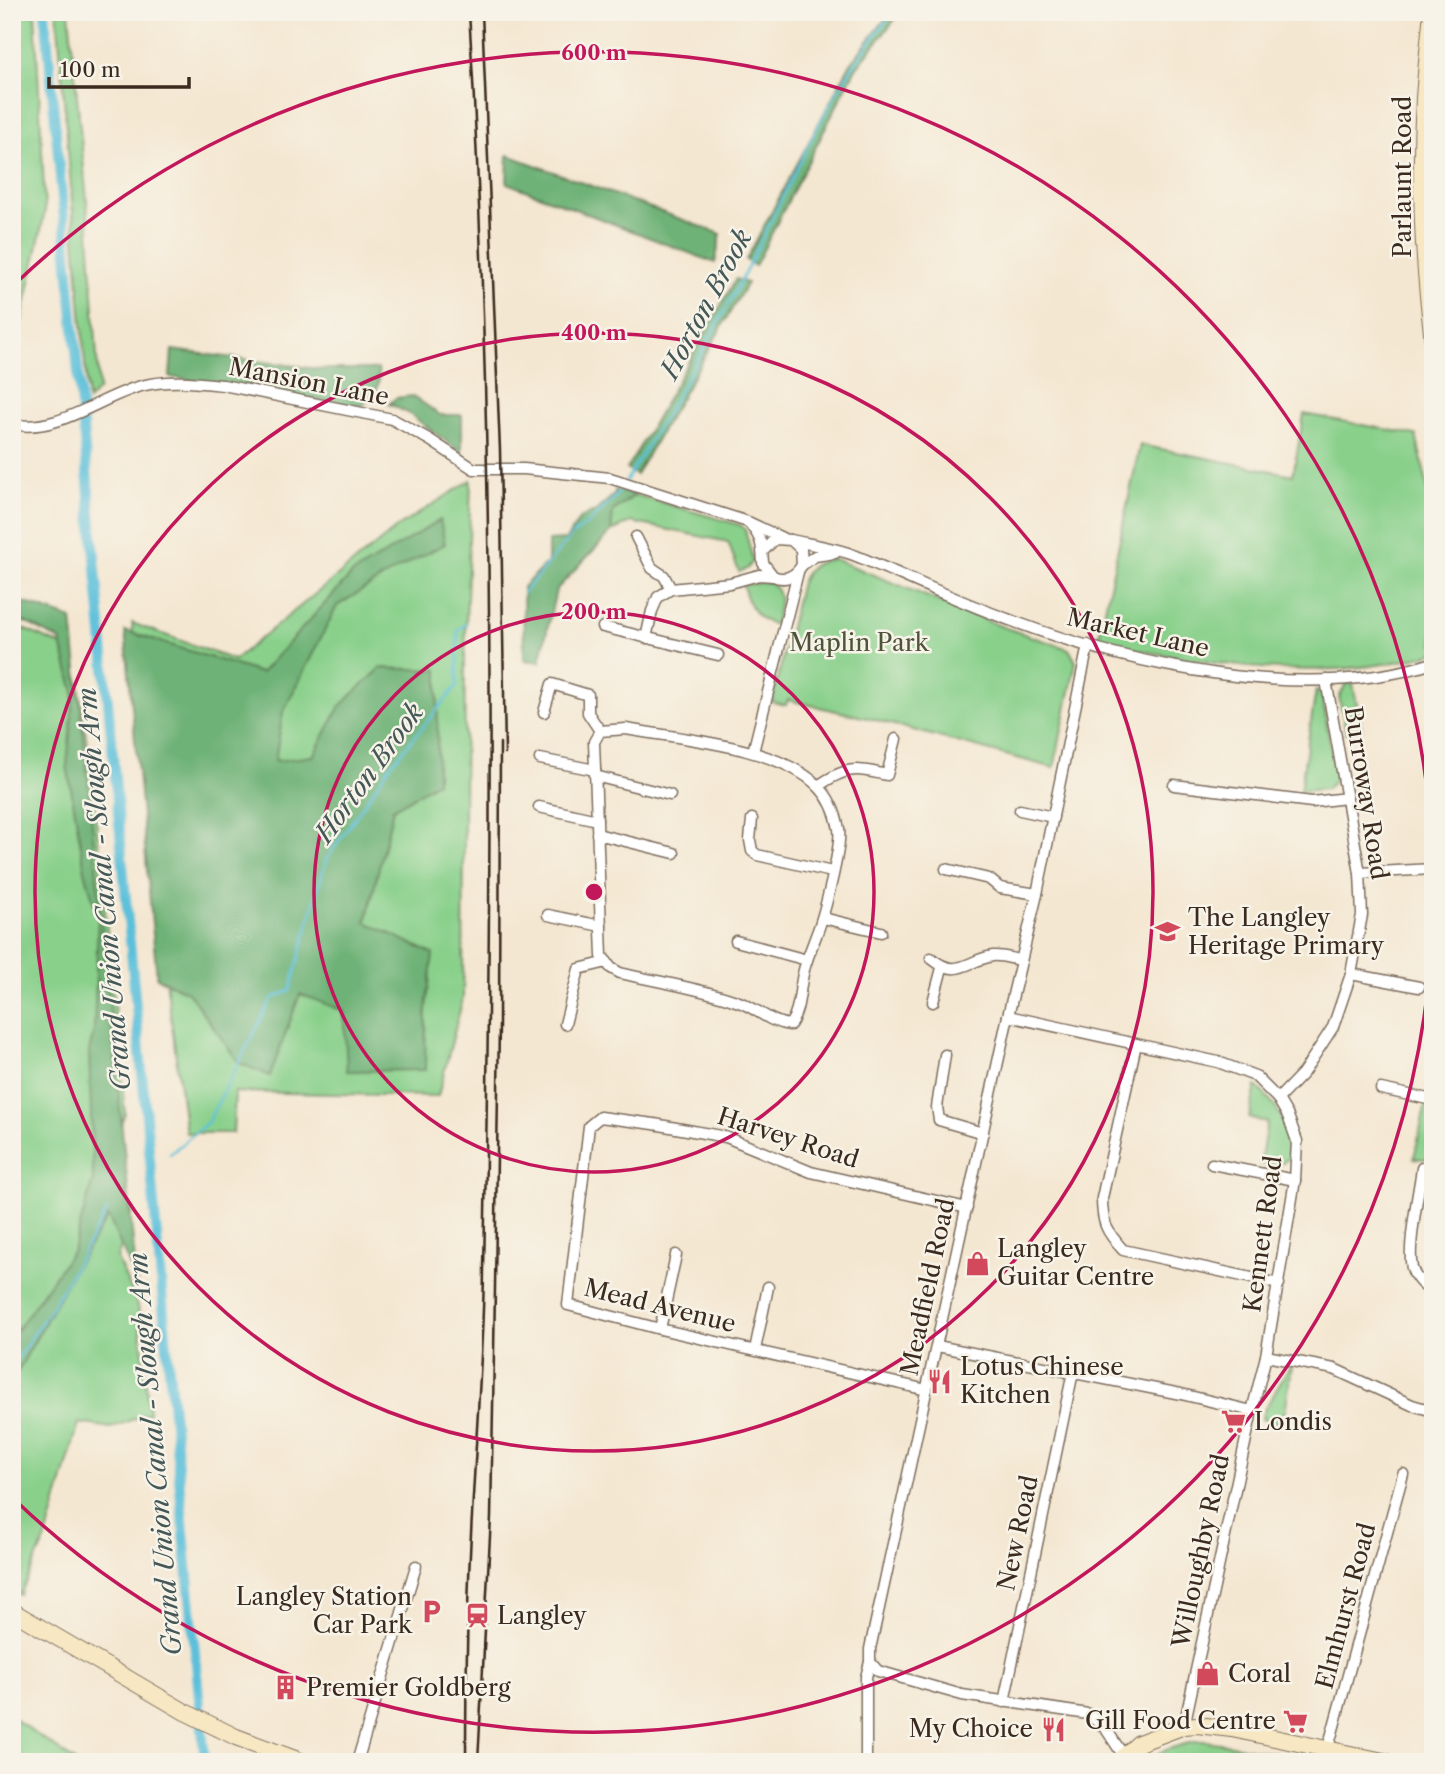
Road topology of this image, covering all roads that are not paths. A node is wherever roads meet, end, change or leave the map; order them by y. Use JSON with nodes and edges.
{"nodes":[{"id":1,"x":1432,"y":12,"type":"edge"},
{"id":2,"x":1433,"y":341,"type":"edge"},
{"id":3,"x":14,"y":425,"type":"edge"},
{"id":4,"x":748,"y":522,"type":"junction"},
{"id":5,"x":636,"y":537,"type":"dead end"},
{"id":6,"x":786,"y":539,"type":"junction"},
{"id":7,"x":763,"y":551,"type":"junction"},
{"id":8,"x":848,"y":553,"type":"junction"},
{"id":9,"x":763,"y":563,"type":"junction"},
{"id":10,"x":800,"y":568,"type":"junction"},
{"id":11,"x":776,"y":577,"type":"junction"},
{"id":12,"x":748,"y":578,"type":"junction"},
{"id":13,"x":671,"y":589,"type":"junction"},
{"id":14,"x":790,"y":605,"type":"junction"},
{"id":15,"x":603,"y":627,"type":"dead end"},
{"id":16,"x":646,"y":638,"type":"junction"},
{"id":17,"x":1088,"y":645,"type":"junction"},
{"id":18,"x":718,"y":655,"type":"dead end"},
{"id":19,"x":1433,"y":663,"type":"edge"},
{"id":20,"x":1326,"y":680,"type":"junction"},
{"id":21,"x":544,"y":712,"type":"dead end"},
{"id":22,"x":600,"y":732,"type":"junction"},
{"id":23,"x":895,"y":739,"type":"dead end"},
{"id":24,"x":753,"y":752,"type":"junction"},
{"id":25,"x":540,"y":759,"type":"dead end"},
{"id":26,"x":595,"y":773,"type":"junction"},
{"id":27,"x":1174,"y":785,"type":"dead end"},
{"id":28,"x":818,"y":786,"type":"junction"},
{"id":29,"x":670,"y":795,"type":"dead end"},
{"id":30,"x":1348,"y":798,"type":"junction"},
{"id":31,"x":539,"y":807,"type":"dead end"},
{"id":32,"x":1020,"y":810,"type":"dead end"},
{"id":33,"x":1053,"y":817,"type":"junction"},
{"id":34,"x":597,"y":820,"type":"junction"},
{"id":35,"x":752,"y":820,"type":"dead end"},
{"id":36,"x":597,"y":834,"type":"junction"},
{"id":37,"x":674,"y":853,"type":"dead end"},
{"id":38,"x":946,"y":869,"type":"dead end"},
{"id":39,"x":1433,"y":869,"type":"edge"},
{"id":40,"x":832,"y":872,"type":"junction"},
{"id":41,"x":1360,"y":873,"type":"junction"},
{"id":42,"x":1037,"y":894,"type":"junction"},
{"id":43,"x":548,"y":915,"type":"dead end"},
{"id":44,"x":823,"y":918,"type":"junction"},
{"id":45,"x":601,"y":926,"type":"junction"},
{"id":46,"x":881,"y":932,"type":"dead end"},
{"id":47,"x":736,"y":941,"type":"dead end"},
{"id":48,"x":931,"y":958,"type":"dead end"},
{"id":49,"x":807,"y":960,"type":"junction"},
{"id":50,"x":1021,"y":960,"type":"junction"},
{"id":51,"x":607,"y":962,"type":"junction"},
{"id":52,"x":942,"y":968,"type":"junction"},
{"id":53,"x":1351,"y":974,"type":"junction"},
{"id":54,"x":1419,"y":987,"type":"dead end"},
{"id":55,"x":933,"y":1002,"type":"dead end"},
{"id":56,"x":1008,"y":1016,"type":"junction"},
{"id":57,"x":565,"y":1024,"type":"dead end"},
{"id":58,"x":1136,"y":1044,"type":"junction"},
{"id":59,"x":945,"y":1055,"type":"dead end"},
{"id":60,"x":1381,"y":1089,"type":"dead end"},
{"id":61,"x":1278,"y":1099,"type":"junction"},
{"id":62,"x":1433,"y":1100,"type":"edge"},
{"id":63,"x":595,"y":1119,"type":"joint"},
{"id":64,"x":983,"y":1133,"type":"junction"},
{"id":65,"x":1212,"y":1164,"type":"dead end"},
{"id":66,"x":1422,"y":1168,"type":"dead end"},
{"id":67,"x":1296,"y":1180,"type":"junction"},
{"id":68,"x":967,"y":1208,"type":"junction"},
{"id":69,"x":676,"y":1255,"type":"dead end"},
{"id":70,"x":1279,"y":1284,"type":"junction"},
{"id":71,"x":768,"y":1287,"type":"dead end"},
{"id":72,"x":1433,"y":1293,"type":"edge"},
{"id":73,"x":660,"y":1329,"type":"junction"},
{"id":74,"x":937,"y":1346,"type":"junction"},
{"id":75,"x":755,"y":1350,"type":"junction"},
{"id":76,"x":1266,"y":1356,"type":"junction"},
{"id":77,"x":1073,"y":1373,"type":"junction"},
{"id":78,"x":927,"y":1391,"type":"junction"},
{"id":79,"x":1433,"y":1411,"type":"edge"},
{"id":80,"x":1252,"y":1412,"type":"junction"},
{"id":81,"x":1403,"y":1474,"type":"dead end"},
{"id":82,"x":416,"y":1566,"type":"dead end"},
{"id":83,"x":13,"y":1613,"type":"edge"},
{"id":84,"x":870,"y":1662,"type":"junction"},
{"id":85,"x":1004,"y":1702,"type":"junction"},
{"id":86,"x":1184,"y":1726,"type":"junction"},
{"id":87,"x":1328,"y":1748,"type":"junction"},
{"id":88,"x":1121,"y":1758,"type":"edge"},
{"id":89,"x":303,"y":1762,"type":"edge"},
{"id":90,"x":357,"y":1762,"type":"edge"},
{"id":91,"x":866,"y":1762,"type":"edge"},
{"id":92,"x":1388,"y":1762,"type":"edge"}],
"edges":[{"from":1,"to":2,"type":"main road","name":"Parlaunt Road"},
{"from":3,"to":4,"type":"street","name":"Mansion Lane"},
{"from":4,"to":6,"type":"street","name":"Mansion Lane"},
{"from":4,"to":7,"type":"street"},
{"from":5,"to":13,"type":"street"},
{"from":6,"to":7,"type":"street"},
{"from":6,"to":8,"type":"street","name":"Market Lane"},
{"from":6,"to":10,"type":"street"},
{"from":7,"to":9,"type":"street"},
{"from":8,"to":10,"type":"street"},
{"from":8,"to":17,"type":"street","name":"Market Lane"},
{"from":9,"to":11,"type":"street"},
{"from":9,"to":12,"type":"street"},
{"from":10,"to":11,"type":"street"},
{"from":10,"to":14,"type":"street"},
{"from":11,"to":12,"type":"street"},
{"from":11,"to":14,"type":"street"},
{"from":12,"to":13,"type":"street"},
{"from":13,"to":16,"type":"street"},
{"from":14,"to":24,"type":"street"},
{"from":15,"to":16,"type":"street"},
{"from":16,"to":18,"type":"street"},
{"from":17,"to":20,"type":"street","name":"Market Lane"},
{"from":17,"to":33,"type":"street","name":"Meadfield Road"},
{"from":19,"to":20,"type":"street","name":"Market Lane"},
{"from":20,"to":30,"type":"street","name":"Burroway Road"},
{"from":21,"to":22,"type":"street"},
{"from":22,"to":24,"type":"street"},
{"from":22,"to":26,"type":"street"},
{"from":23,"to":28,"type":"street"},
{"from":24,"to":28,"type":"street"},
{"from":25,"to":26,"type":"street"},
{"from":26,"to":29,"type":"street"},
{"from":26,"to":34,"type":"street"},
{"from":27,"to":30,"type":"street"},
{"from":28,"to":40,"type":"street"},
{"from":30,"to":41,"type":"street","name":"Burroway Road"},
{"from":31,"to":34,"type":"street"},
{"from":32,"to":33,"type":"street"},
{"from":33,"to":42,"type":"street","name":"Meadfield Road"},
{"from":34,"to":36,"type":"street"},
{"from":35,"to":40,"type":"street"},
{"from":36,"to":37,"type":"street"},
{"from":36,"to":45,"type":"street"},
{"from":38,"to":42,"type":"street"},
{"from":39,"to":41,"type":"street"},
{"from":40,"to":44,"type":"street"},
{"from":41,"to":53,"type":"street","name":"Burroway Road"},
{"from":42,"to":50,"type":"street","name":"Meadfield Road"},
{"from":43,"to":45,"type":"street"},
{"from":44,"to":46,"type":"street"},
{"from":44,"to":49,"type":"street"},
{"from":45,"to":51,"type":"street"},
{"from":47,"to":49,"type":"street"},
{"from":48,"to":52,"type":"street"},
{"from":49,"to":51,"type":"street"},
{"from":50,"to":52,"type":"street"},
{"from":50,"to":56,"type":"street","name":"Meadfield Road"},
{"from":51,"to":57,"type":"street"},
{"from":52,"to":55,"type":"street"},
{"from":53,"to":54,"type":"street"},
{"from":53,"to":61,"type":"street","name":"Burroway Road"},
{"from":56,"to":58,"type":"street","name":"Kennett Road"},
{"from":56,"to":64,"type":"street","name":"Meadfield Road"},
{"from":58,"to":61,"type":"street","name":"Kennett Road"},
{"from":58,"to":70,"type":"street"},
{"from":59,"to":64,"type":"street"},
{"from":60,"to":62,"type":"street"},
{"from":61,"to":67,"type":"street","name":"Kennett Road"},
{"from":63,"to":68,"type":"street","name":"Harvey Road"},
{"from":63,"to":73,"type":"street","name":"Mead Avenue"},
{"from":64,"to":68,"type":"street","name":"Meadfield Road"},
{"from":65,"to":67,"type":"street"},
{"from":66,"to":72,"type":"street"},
{"from":67,"to":70,"type":"street","name":"Kennett Road"},
{"from":68,"to":74,"type":"street","name":"Meadfield Road"},
{"from":69,"to":73,"type":"street"},
{"from":70,"to":76,"type":"street","name":"Kennett Road"},
{"from":71,"to":75,"type":"street"},
{"from":73,"to":75,"type":"street","name":"Mead Avenue"},
{"from":74,"to":77,"type":"street"},
{"from":74,"to":78,"type":"street","name":"Meadfield Road"},
{"from":75,"to":78,"type":"street","name":"Mead Avenue"},
{"from":76,"to":79,"type":"street"},
{"from":76,"to":80,"type":"street","name":"Kennett Road"},
{"from":77,"to":80,"type":"street"},
{"from":77,"to":85,"type":"street","name":"New Road"},
{"from":78,"to":84,"type":"street","name":"Meadfield Road"},
{"from":80,"to":86,"type":"street","name":"Willoughby Road"},
{"from":81,"to":87,"type":"street","name":"Elmhurst Road"},
{"from":82,"to":90,"type":"street"},
{"from":83,"to":89,"type":"main road"},
{"from":84,"to":85,"type":"street"},
{"from":84,"to":91,"type":"street","name":"Meadfield Road"},
{"from":85,"to":88,"type":"street"},
{"from":86,"to":87,"type":"main road"},
{"from":86,"to":88,"type":"main road"},
{"from":87,"to":92,"type":"main road"}]}
